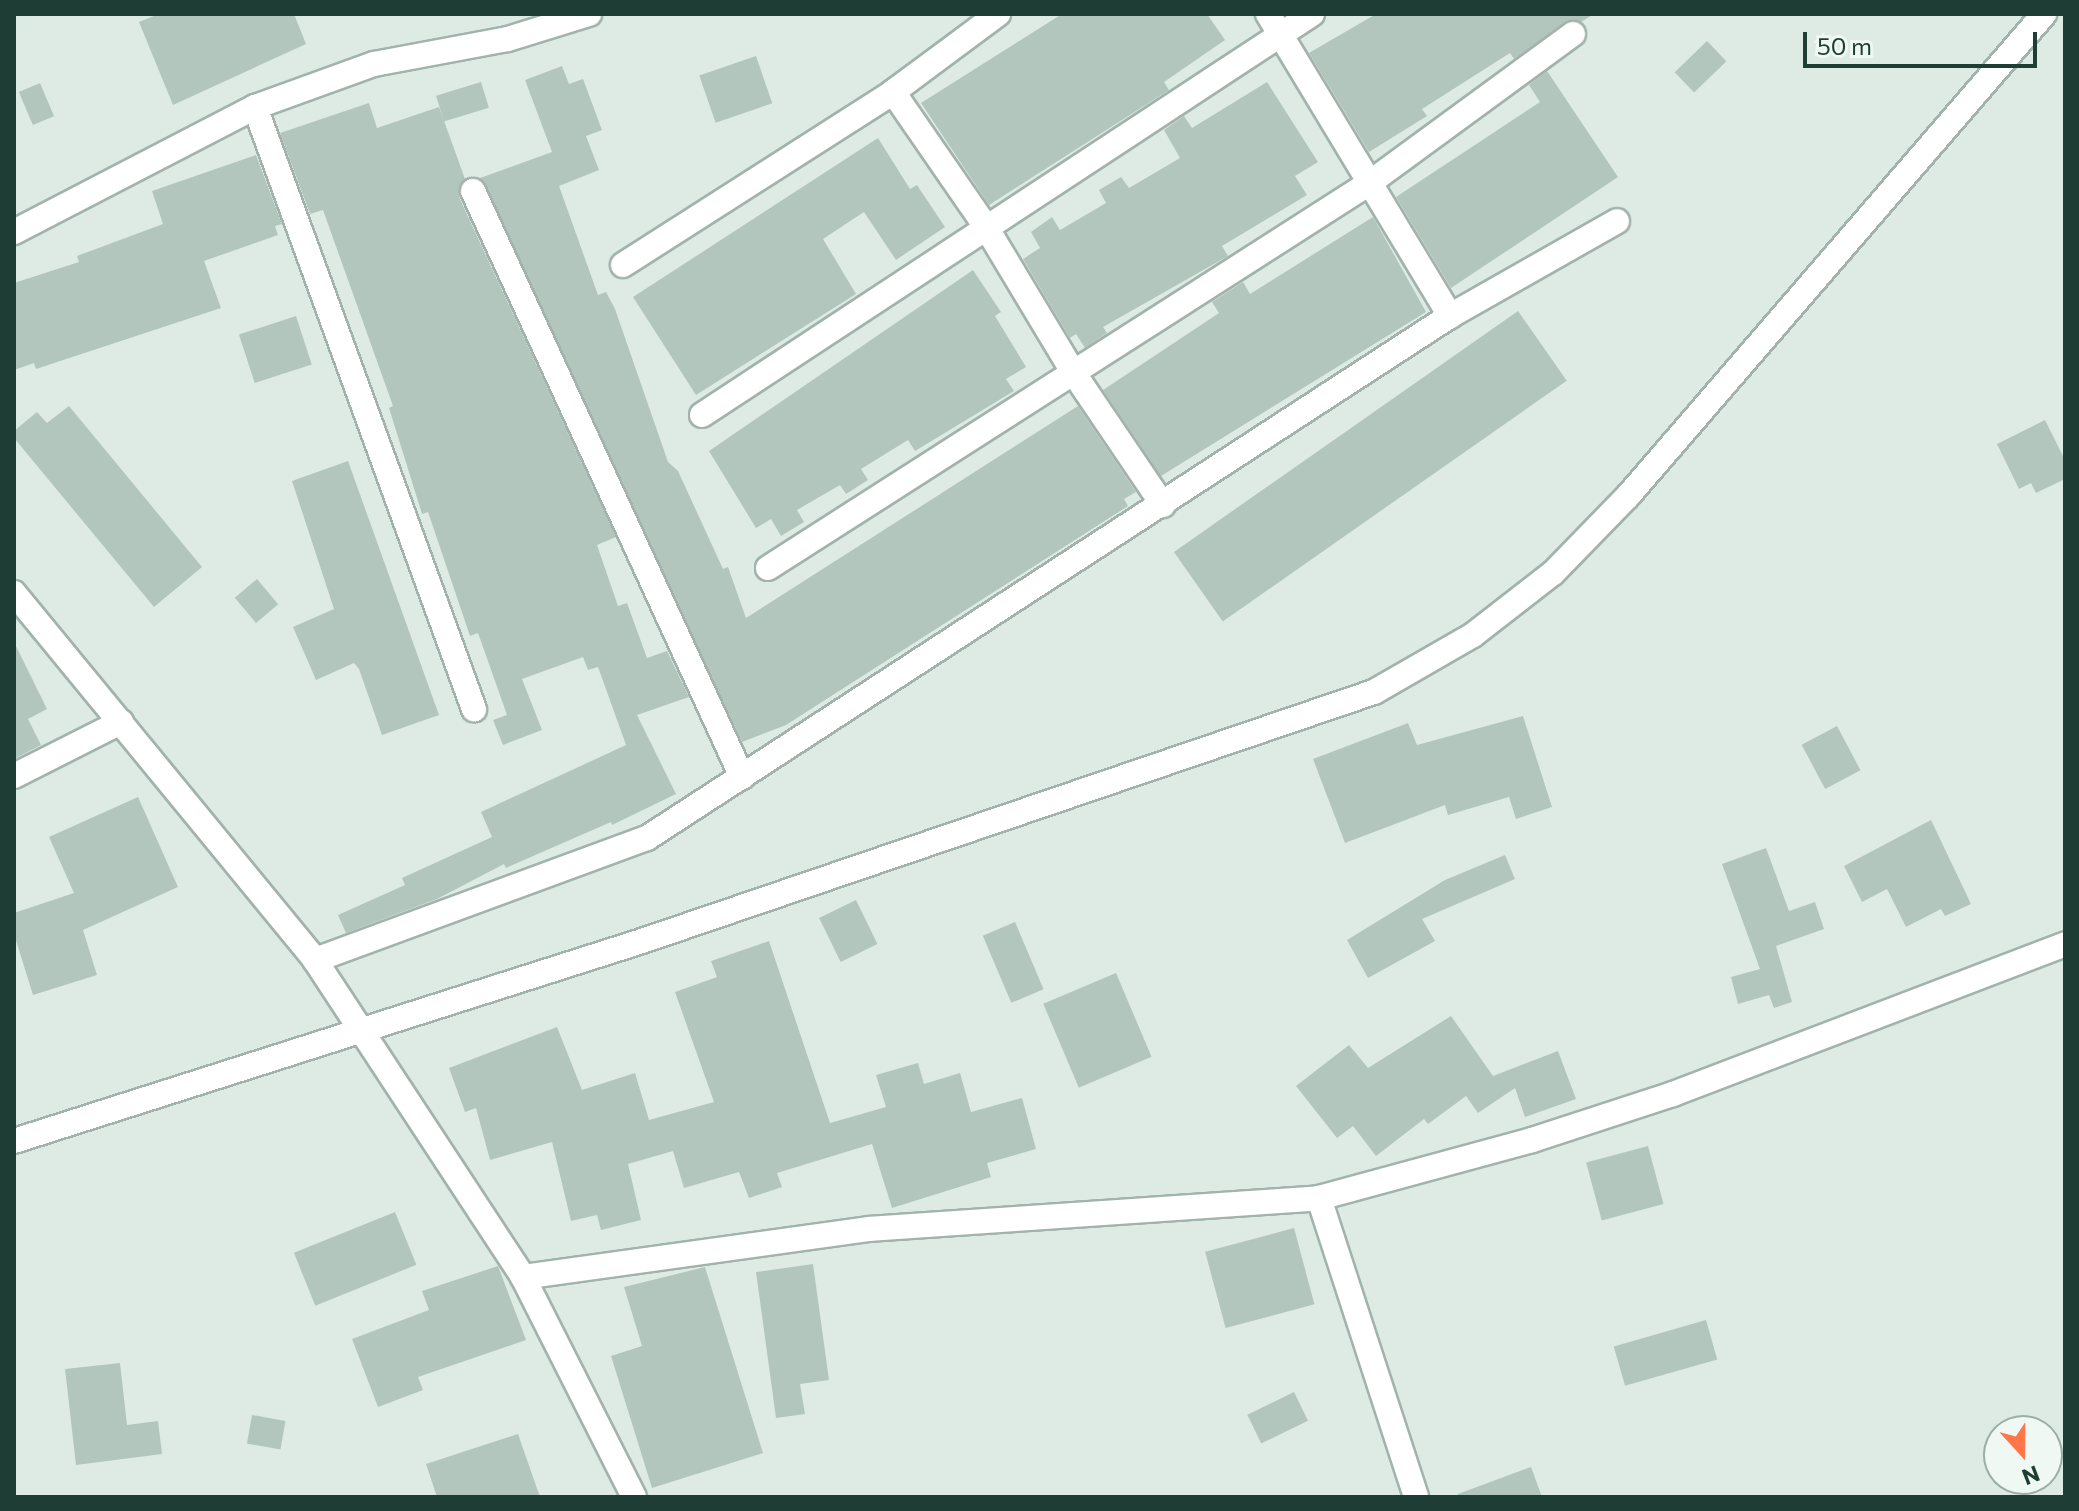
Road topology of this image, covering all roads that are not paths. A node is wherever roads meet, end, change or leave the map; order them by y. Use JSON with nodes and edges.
{"nodes":[{"id":1,"x":589,"y":14,"type":"edge"},
{"id":2,"x":998,"y":14,"type":"edge"},
{"id":3,"x":1312,"y":14,"type":"edge"},
{"id":4,"x":2044,"y":14,"type":"edge"},
{"id":5,"x":1275,"y":24,"type":"edge"},
{"id":6,"x":1573,"y":34,"type":"dead end"},
{"id":7,"x":893,"y":92,"type":"junction"},
{"id":8,"x":255,"y":107,"type":"junction"},
{"id":9,"x":1368,"y":184,"type":"junction"},
{"id":10,"x":473,"y":191,"type":"dead end"},
{"id":11,"x":1617,"y":221,"type":"dead end"},
{"id":12,"x":986,"y":227,"type":"junction"},
{"id":13,"x":14,"y":232,"type":"edge"},
{"id":14,"x":623,"y":265,"type":"dead end"},
{"id":15,"x":1450,"y":316,"type":"junction"},
{"id":16,"x":1075,"y":375,"type":"junction"},
{"id":17,"x":702,"y":415,"type":"dead end"},
{"id":18,"x":1163,"y":505,"type":"junction"},
{"id":19,"x":768,"y":568,"type":"dead end"},
{"id":20,"x":14,"y":593,"type":"edge"},
{"id":21,"x":474,"y":709,"type":"dead end"},
{"id":22,"x":121,"y":722,"type":"junction"},
{"id":23,"x":14,"y":776,"type":"edge"},
{"id":24,"x":742,"y":777,"type":"junction"},
{"id":25,"x":2065,"y":944,"type":"edge"},
{"id":26,"x":315,"y":960,"type":"junction"},
{"id":27,"x":360,"y":1033,"type":"junction"},
{"id":28,"x":14,"y":1141,"type":"edge"},
{"id":29,"x":1319,"y":1198,"type":"junction"},
{"id":30,"x":523,"y":1277,"type":"junction"},
{"id":31,"x":634,"y":1497,"type":"edge"},
{"id":32,"x":1416,"y":1497,"type":"edge"}],
"edges":[{"from":1,"to":8,"type":"street"},
{"from":2,"to":7,"type":"street"},
{"from":3,"to":5,"type":"street"},
{"from":4,"to":27,"type":"street"},
{"from":5,"to":9,"type":"street"},
{"from":5,"to":12,"type":"street"},
{"from":6,"to":9,"type":"street"},
{"from":7,"to":12,"type":"street"},
{"from":7,"to":14,"type":"street"},
{"from":8,"to":13,"type":"street"},
{"from":8,"to":21,"type":"street"},
{"from":9,"to":15,"type":"street"},
{"from":9,"to":16,"type":"street"},
{"from":10,"to":24,"type":"street"},
{"from":11,"to":15,"type":"street"},
{"from":12,"to":16,"type":"street"},
{"from":12,"to":17,"type":"street"},
{"from":15,"to":18,"type":"street"},
{"from":16,"to":18,"type":"street"},
{"from":16,"to":19,"type":"street"},
{"from":18,"to":24,"type":"street"},
{"from":20,"to":22,"type":"street"},
{"from":22,"to":23,"type":"street"},
{"from":22,"to":26,"type":"street"},
{"from":24,"to":26,"type":"street"},
{"from":25,"to":29,"type":"street"},
{"from":26,"to":27,"type":"street"},
{"from":27,"to":28,"type":"street"},
{"from":27,"to":30,"type":"street"},
{"from":29,"to":30,"type":"street"},
{"from":29,"to":32,"type":"street"},
{"from":30,"to":31,"type":"street"}]}
